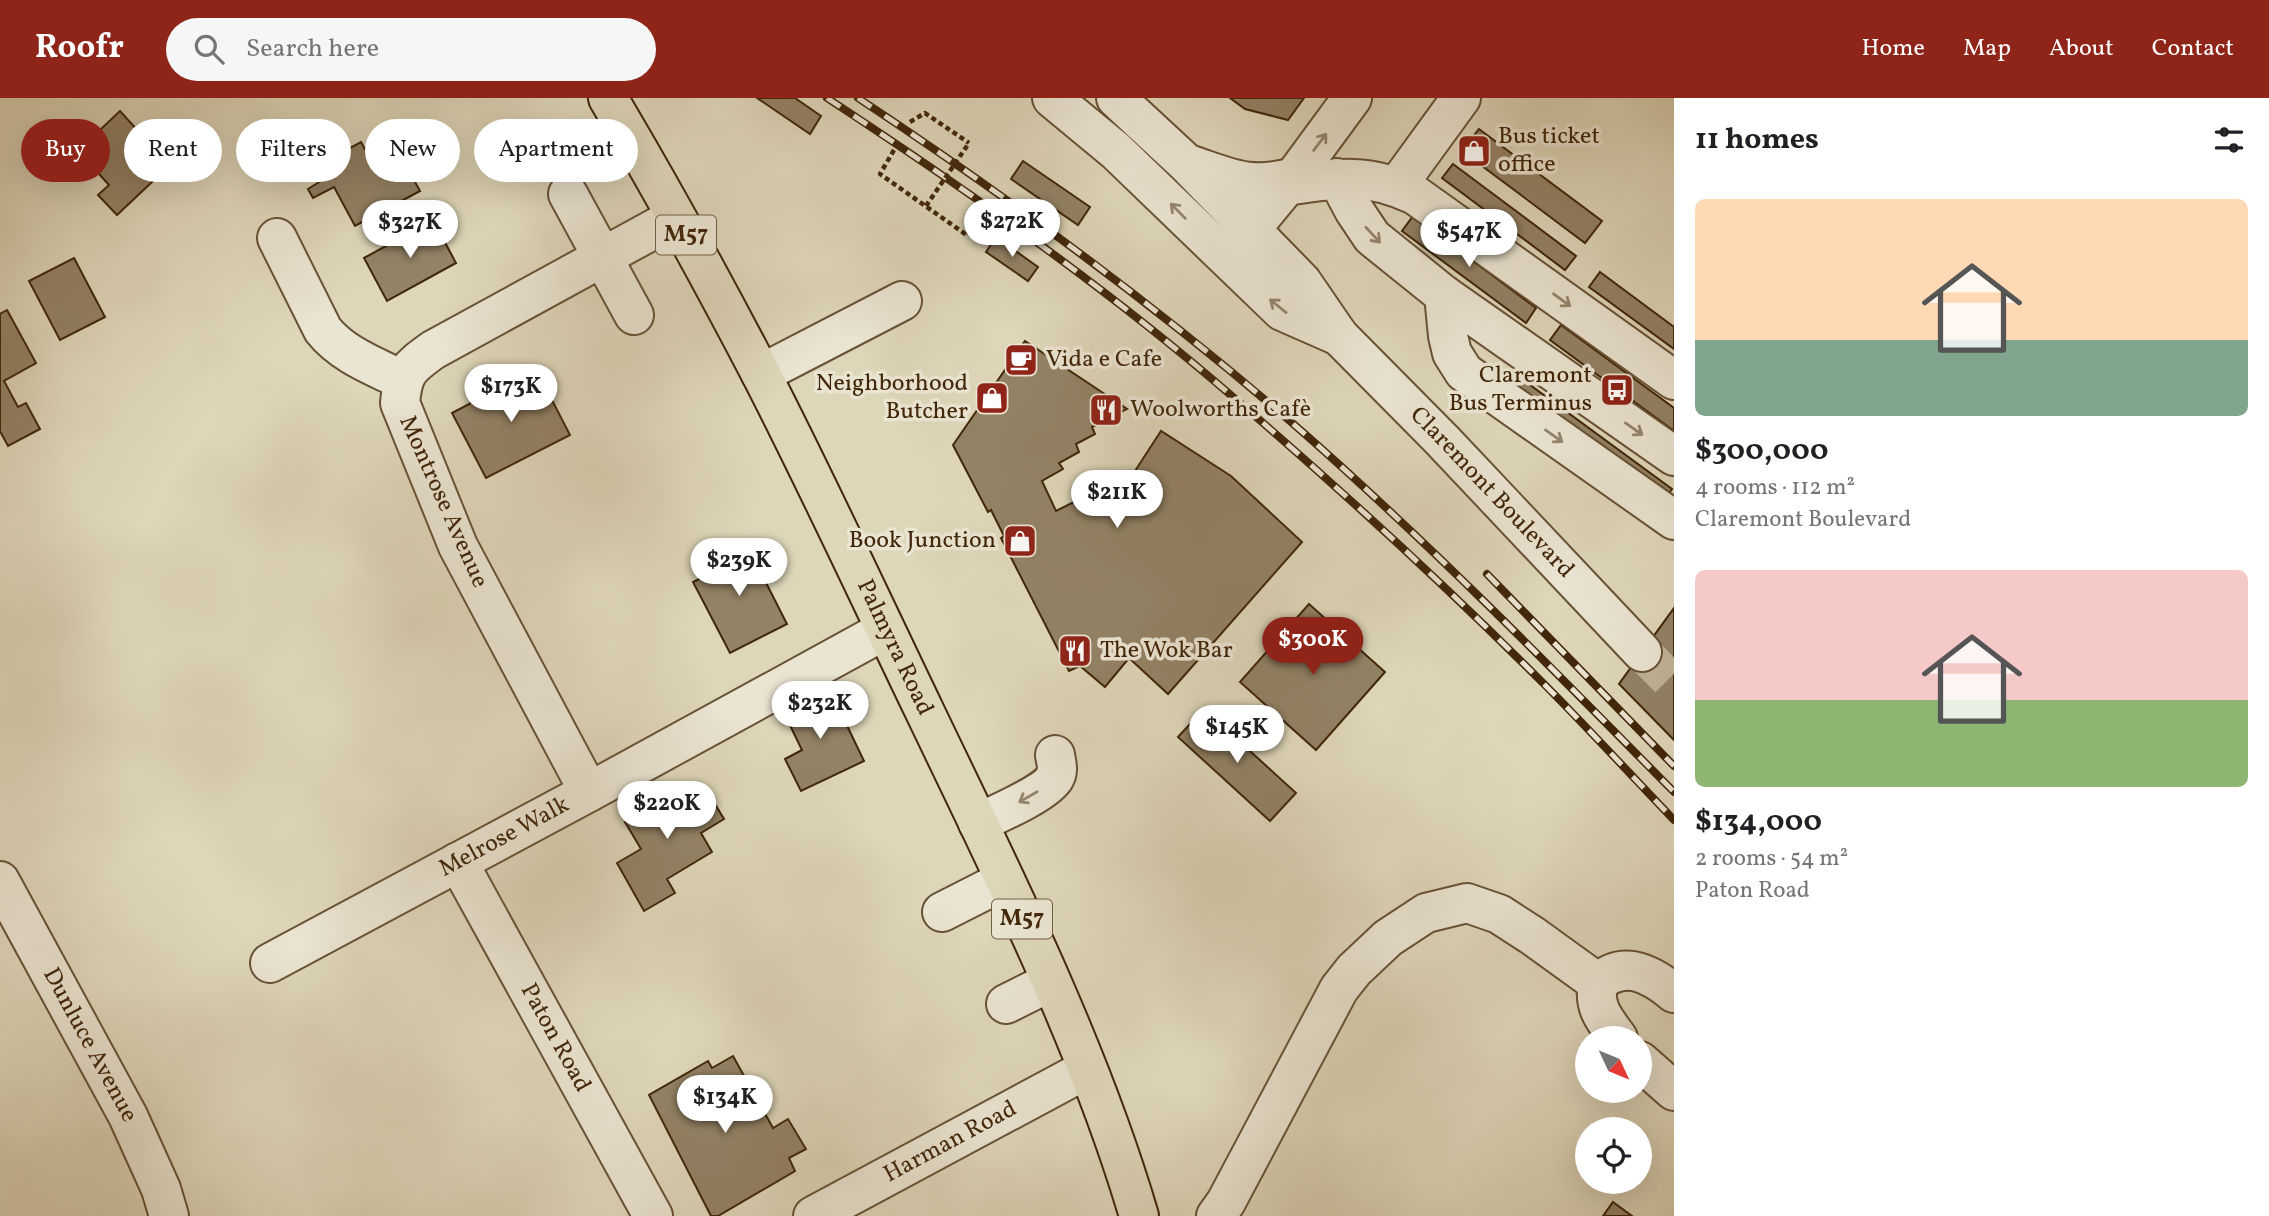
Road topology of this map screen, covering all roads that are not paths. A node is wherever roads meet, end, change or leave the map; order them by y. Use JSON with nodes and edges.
{"nodes":[{"id":1,"x":608,"y":98,"type":"edge"},
{"id":2,"x":1052,"y":98,"type":"edge"},
{"id":3,"x":1116,"y":98,"type":"edge"},
{"id":4,"x":1352,"y":98,"type":"edge"},
{"id":5,"x":1461,"y":98,"type":"edge"},
{"id":6,"x":1186,"y":163,"type":"junction"},
{"id":7,"x":1337,"y":178,"type":"junction"},
{"id":8,"x":1290,"y":181,"type":"junction"},
{"id":9,"x":1397,"y":186,"type":"junction"},
{"id":10,"x":568,"y":194,"type":"dead end"},
{"id":11,"x":676,"y":218,"type":"junction"},
{"id":12,"x":277,"y":238,"type":"dead end"},
{"id":13,"x":1239,"y":245,"type":"junction"},
{"id":14,"x":602,"y":257,"type":"junction"},
{"id":15,"x":1444,"y":295,"type":"junction"},
{"id":16,"x":902,"y":301,"type":"dead end"},
{"id":17,"x":634,"y":316,"type":"dead end"},
{"id":18,"x":761,"y":374,"type":"junction"},
{"id":19,"x":402,"y":380,"type":"junction"},
{"id":20,"x":1674,"y":380,"type":"edge"},
{"id":21,"x":1674,"y":456,"type":"edge"},
{"id":22,"x":1674,"y":520,"type":"edge"},
{"id":23,"x":885,"y":630,"type":"junction"},
{"id":24,"x":1642,"y":652,"type":"tunnel mouth"},
{"id":25,"x":1055,"y":755,"type":"dead end"},
{"id":26,"x":589,"y":792,"type":"junction"},
{"id":27,"x":978,"y":823,"type":"junction"},
{"id":28,"x":458,"y":862,"type":"junction"},
{"id":29,"x":1005,"y":880,"type":"junction"},
{"id":30,"x":0,"y":881,"type":"edge"},
{"id":31,"x":942,"y":912,"type":"dead end"},
{"id":32,"x":271,"y":963,"type":"dead end"},
{"id":33,"x":1050,"y":982,"type":"junction"},
{"id":34,"x":1598,"y":983,"type":"junction"},
{"id":35,"x":1674,"y":993,"type":"edge"},
{"id":36,"x":1006,"y":1004,"type":"dead end"},
{"id":37,"x":1609,"y":1026,"type":"edge"},
{"id":38,"x":1087,"y":1069,"type":"junction"},
{"id":39,"x":1652,"y":1072,"type":"edge"},
{"id":40,"x":1674,"y":1091,"type":"edge"},
{"id":41,"x":169,"y":1216,"type":"edge"},
{"id":42,"x":653,"y":1216,"type":"edge"},
{"id":43,"x":813,"y":1216,"type":"edge"},
{"id":44,"x":1139,"y":1216,"type":"edge"},
{"id":45,"x":1216,"y":1216,"type":"edge"}],
"edges":[{"from":1,"to":11,"type":"main road","name":"Palmyra Road","number":"M57"},
{"from":13,"to":2,"type":"street","name":"Claremont Boulevard","one_way":true},
{"from":3,"to":6,"type":"street","name":"Claremont Boulevard"},
{"from":8,"to":4,"type":"street","one_way":true},
{"from":5,"to":9,"type":"street"},
{"from":6,"to":8,"type":"street"},
{"from":6,"to":13,"type":"street","name":"Claremont Boulevard"},
{"from":7,"to":8,"type":"street"},
{"from":7,"to":9,"type":"street"},
{"from":7,"to":15,"type":"street","one_way":true},
{"from":8,"to":13,"type":"street"},
{"from":9,"to":20,"type":"street","one_way":true},
{"from":10,"to":14,"type":"street"},
{"from":11,"to":14,"type":"street","name":"Montrose Avenue"},
{"from":11,"to":18,"type":"main road","name":"Palmyra Road","number":"M57"},
{"from":12,"to":19,"type":"street"},
{"from":13,"to":24,"type":"street","name":"Claremont Boulevard"},
{"from":14,"to":17,"type":"street"},
{"from":14,"to":19,"type":"street","name":"Montrose Avenue"},
{"from":15,"to":21,"type":"street","one_way":true},
{"from":15,"to":22,"type":"street","one_way":true},
{"from":16,"to":18,"type":"street"},
{"from":18,"to":23,"type":"main road","name":"Palmyra Road","number":"M57"},
{"from":19,"to":26,"type":"street","name":"Montrose Avenue"},
{"from":23,"to":26,"type":"street","name":"Melrose Walk"},
{"from":23,"to":27,"type":"main road","name":"Palmyra Road","number":"M57"},
{"from":25,"to":27,"type":"street","one_way":true},
{"from":26,"to":28,"type":"street","name":"Melrose Walk"},
{"from":27,"to":29,"type":"main road","name":"Palmyra Road","number":"M57"},
{"from":28,"to":32,"type":"street","name":"Melrose Walk"},
{"from":28,"to":42,"type":"street","name":"Paton Road"},
{"from":29,"to":31,"type":"street"},
{"from":29,"to":33,"type":"main road","name":"Palmyra Road","number":"M57"},
{"from":30,"to":41,"type":"street","name":"Dunluce Avenue"},
{"from":33,"to":36,"type":"street"},
{"from":33,"to":38,"type":"main road","name":"Palmyra Road","number":"M57"},
{"from":34,"to":35,"type":"street"},
{"from":34,"to":37,"type":"street"},
{"from":34,"to":45,"type":"street"},
{"from":38,"to":43,"type":"street","name":"Harman Road"},
{"from":38,"to":44,"type":"main road","name":"Palmyra Road","number":"M57"},
{"from":39,"to":40,"type":"street"}]}
